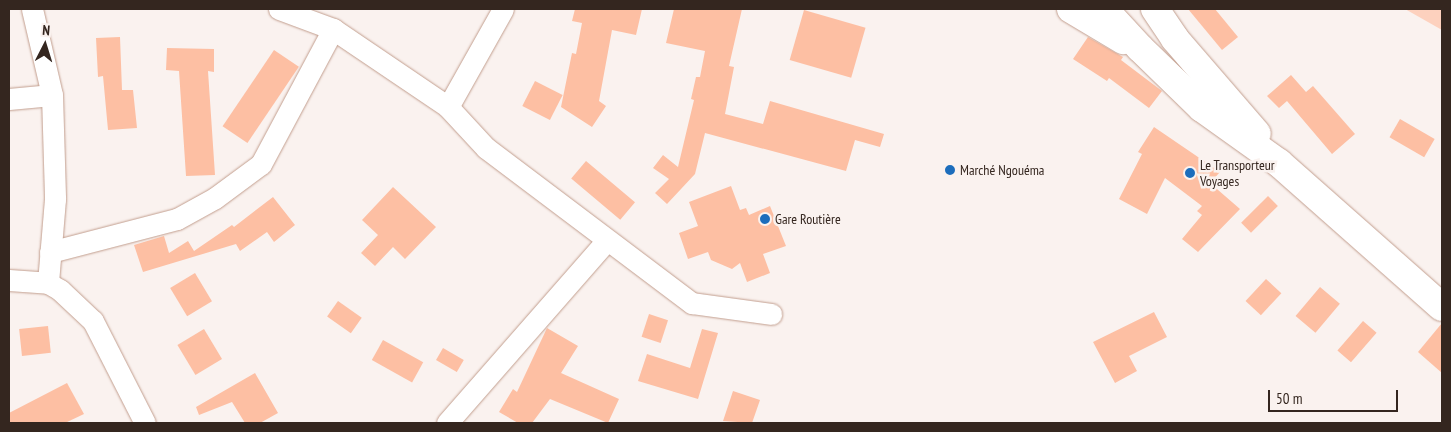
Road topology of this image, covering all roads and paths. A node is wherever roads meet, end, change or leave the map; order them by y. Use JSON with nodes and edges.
{"nodes":[{"id":1,"x":32,"y":9,"type":"edge"},
{"id":2,"x":279,"y":9,"type":"edge"},
{"id":3,"x":503,"y":9,"type":"edge"},
{"id":4,"x":1071,"y":9,"type":"edge"},
{"id":5,"x":1104,"y":9,"type":"edge"},
{"id":6,"x":1155,"y":9,"type":"edge"},
{"id":7,"x":333,"y":29,"type":"junction"},
{"id":8,"x":1140,"y":48,"type":"junction"},
{"id":9,"x":52,"y":95,"type":"junction"},
{"id":10,"x":9,"y":100,"type":"edge"},
{"id":11,"x":448,"y":107,"type":"junction"},
{"id":12,"x":1279,"y":163,"type":"junction"},
{"id":13,"x":607,"y":240,"type":"junction"},
{"id":14,"x":50,"y":252,"type":"junction"},
{"id":15,"x":9,"y":280,"type":"edge"},
{"id":16,"x":48,"y":283,"type":"junction"},
{"id":17,"x":1442,"y":307,"type":"edge"},
{"id":18,"x":771,"y":314,"type":"dead end"},
{"id":19,"x":459,"y":419,"type":"edge"},
{"id":20,"x":145,"y":423,"type":"edge"}],
"edges":[{"from":1,"to":9,"type":"street"},
{"from":2,"to":7,"type":"street"},
{"from":3,"to":11,"type":"street"},
{"from":4,"to":8,"type":"highway"},
{"from":5,"to":8,"type":"highway"},
{"from":6,"to":12,"type":"highway"},
{"from":7,"to":11,"type":"street"},
{"from":7,"to":14,"type":"street"},
{"from":8,"to":12,"type":"highway"},
{"from":9,"to":10,"type":"street"},
{"from":9,"to":14,"type":"street"},
{"from":11,"to":13,"type":"street"},
{"from":12,"to":17,"type":"highway"},
{"from":13,"to":18,"type":"street"},
{"from":13,"to":19,"type":"street"},
{"from":14,"to":16,"type":"street"},
{"from":15,"to":16,"type":"street"},
{"from":16,"to":20,"type":"street"}]}
